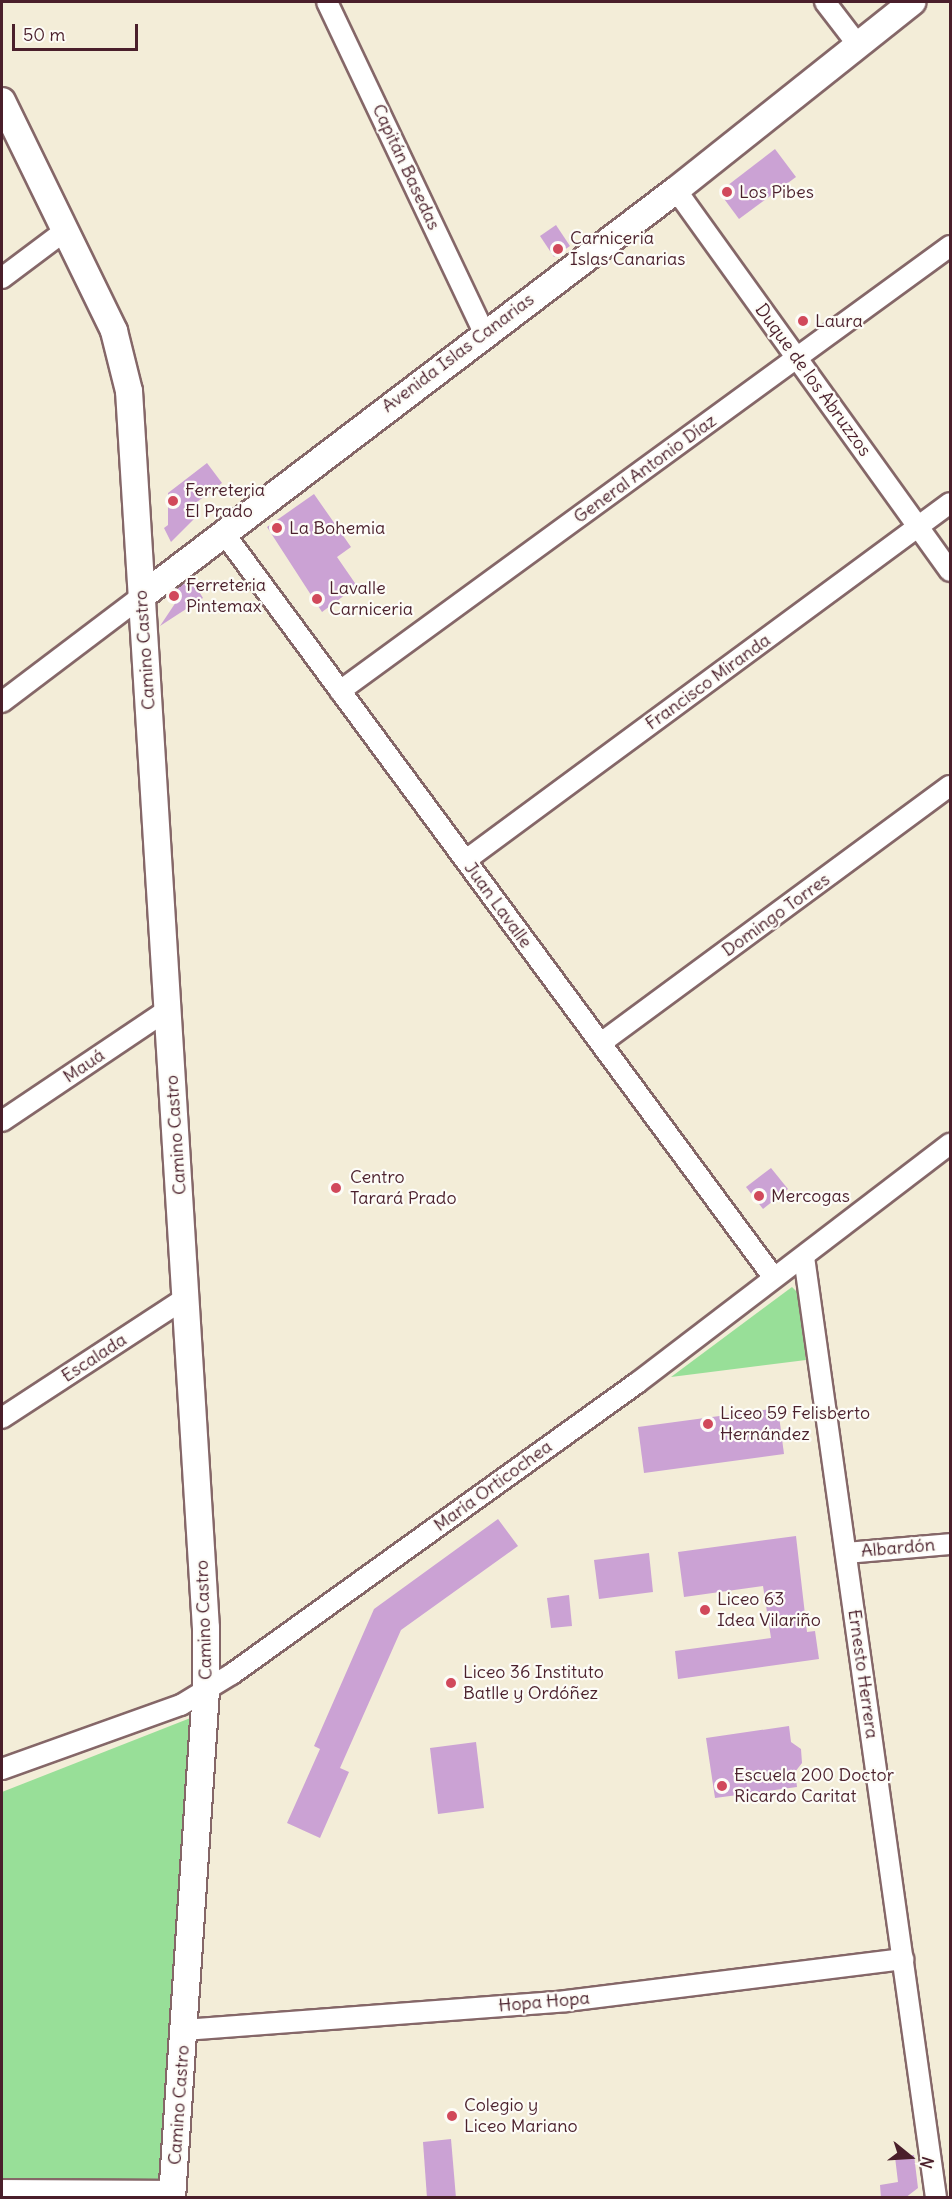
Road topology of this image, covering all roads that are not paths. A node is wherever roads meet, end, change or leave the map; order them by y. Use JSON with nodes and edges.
{"nodes":[{"id":1,"x":327,"y":2,"type":"edge"},
{"id":2,"x":825,"y":2,"type":"edge"},
{"id":3,"x":912,"y":2,"type":"edge"},
{"id":4,"x":858,"y":45,"type":"junction"},
{"id":5,"x":2,"y":101,"type":"edge"},
{"id":6,"x":676,"y":190,"type":"junction"},
{"id":7,"x":66,"y":230,"type":"junction"},
{"id":8,"x":951,"y":246,"type":"edge"},
{"id":9,"x":2,"y":278,"type":"edge"},
{"id":10,"x":484,"y":333,"type":"junction"},
{"id":11,"x":797,"y":358,"type":"junction"},
{"id":12,"x":951,"y":503,"type":"edge"},
{"id":13,"x":919,"y":526,"type":"junction"},
{"id":14,"x":223,"y":532,"type":"junction"},
{"id":15,"x":951,"y":571,"type":"edge"},
{"id":16,"x":142,"y":596,"type":"junction"},
{"id":17,"x":340,"y":691,"type":"junction"},
{"id":18,"x":2,"y":702,"type":"edge"},
{"id":19,"x":951,"y":786,"type":"edge"},
{"id":20,"x":465,"y":860,"type":"junction"},
{"id":21,"x":167,"y":1010,"type":"junction"},
{"id":22,"x":601,"y":1043,"type":"junction"},
{"id":23,"x":2,"y":1121,"type":"edge"},
{"id":24,"x":951,"y":1144,"type":"edge"},
{"id":25,"x":804,"y":1257,"type":"junction"},
{"id":26,"x":774,"y":1278,"type":"junction"},
{"id":27,"x":187,"y":1297,"type":"junction"},
{"id":28,"x":2,"y":1418,"type":"edge"},
{"id":29,"x":951,"y":1544,"type":"edge"},
{"id":30,"x":846,"y":1553,"type":"junction"},
{"id":31,"x":206,"y":1690,"type":"junction"},
{"id":32,"x":2,"y":1769,"type":"edge"},
{"id":33,"x":903,"y":1959,"type":"junction"},
{"id":34,"x":184,"y":2030,"type":"junction"},
{"id":35,"x":2,"y":2190,"type":"edge"},
{"id":36,"x":173,"y":2194,"type":"edge"},
{"id":37,"x":936,"y":2198,"type":"edge"}],
"edges":[{"from":1,"to":10,"type":"street","name":"Capitán Basedas"},
{"from":2,"to":4,"type":"street"},
{"from":3,"to":4,"type":"street","name":"Avenida Islas Canarias"},
{"from":4,"to":6,"type":"street","name":"Avenida Islas Canarias"},
{"from":5,"to":7,"type":"street","name":"Camino Castro"},
{"from":6,"to":10,"type":"street","name":"Avenida Islas Canarias"},
{"from":6,"to":11,"type":"street","name":"Duque de los Abruzzos"},
{"from":7,"to":9,"type":"street"},
{"from":7,"to":16,"type":"street","name":"Camino Castro"},
{"from":8,"to":11,"type":"street","name":"General Antonio Díaz"},
{"from":10,"to":14,"type":"street","name":"Avenida Islas Canarias"},
{"from":11,"to":13,"type":"street","name":"Duque de los Abruzzos"},
{"from":11,"to":17,"type":"street","name":"General Antonio Díaz"},
{"from":12,"to":13,"type":"street","name":"Francisco Miranda"},
{"from":13,"to":15,"type":"street","name":"Duque de los Abruzzos"},
{"from":13,"to":20,"type":"street","name":"Francisco Miranda"},
{"from":14,"to":16,"type":"street","name":"Avenida Islas Canarias"},
{"from":14,"to":17,"type":"street","name":"Juan Lavalle"},
{"from":16,"to":18,"type":"street","name":"Avenida Islas Canarias"},
{"from":16,"to":21,"type":"street","name":"Camino Castro"},
{"from":17,"to":20,"type":"street","name":"Juan Lavalle"},
{"from":19,"to":22,"type":"street","name":"Domingo Torres"},
{"from":20,"to":22,"type":"street","name":"Juan Lavalle"},
{"from":21,"to":23,"type":"street","name":"Mauá"},
{"from":21,"to":27,"type":"street","name":"Camino Castro"},
{"from":22,"to":26,"type":"street","name":"Juan Lavalle"},
{"from":24,"to":25,"type":"street","name":"María Orticochea"},
{"from":25,"to":26,"type":"street","name":"María Orticochea"},
{"from":25,"to":30,"type":"street","name":"Ernesto Herrera"},
{"from":26,"to":31,"type":"street","name":"María Orticochea"},
{"from":27,"to":28,"type":"street","name":"Escalada"},
{"from":27,"to":31,"type":"street","name":"Camino Castro"},
{"from":29,"to":30,"type":"street","name":"Albardón"},
{"from":30,"to":33,"type":"street","name":"Ernesto Herrera"},
{"from":31,"to":32,"type":"street","name":"María Orticochea"},
{"from":31,"to":34,"type":"street","name":"Camino Castro"},
{"from":33,"to":34,"type":"street","name":"Hopa Hopa"},
{"from":33,"to":37,"type":"street","name":"Ernesto Herrera"},
{"from":34,"to":36,"type":"street","name":"Camino Castro"},
{"from":35,"to":36,"type":"street"}]}
